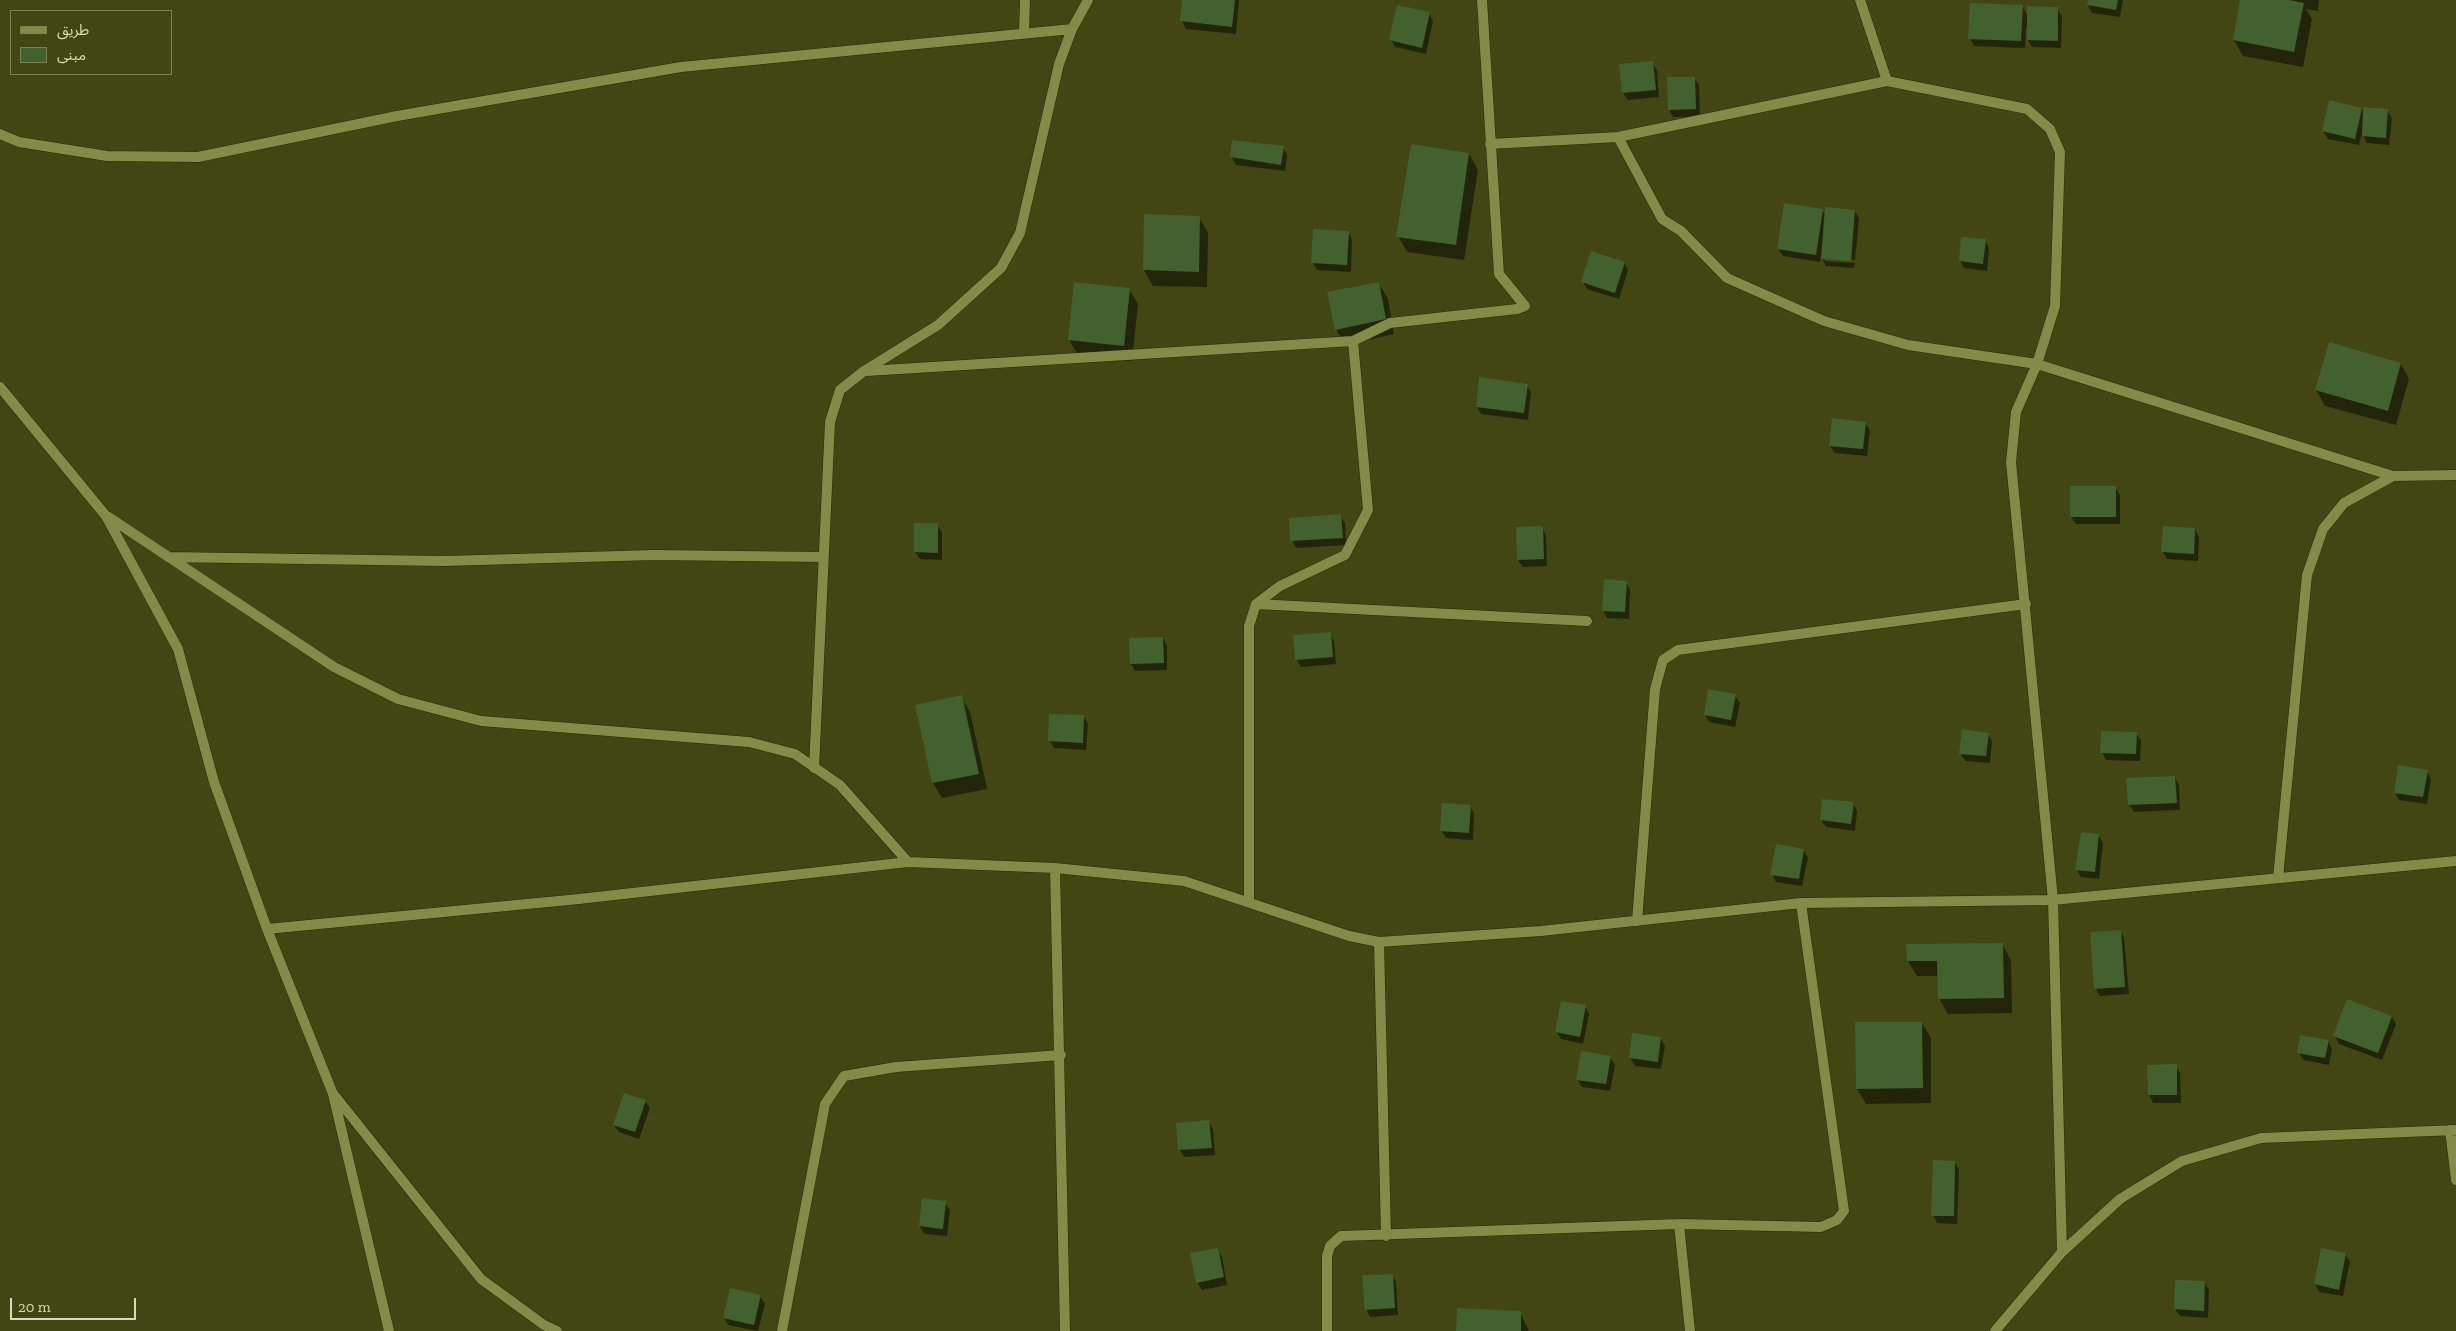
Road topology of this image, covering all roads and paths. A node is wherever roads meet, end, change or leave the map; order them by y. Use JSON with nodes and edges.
{"nodes":[{"id":1,"x":1024,"y":0,"type":"edge"},
{"id":2,"x":1088,"y":0,"type":"edge"},
{"id":3,"x":1482,"y":0,"type":"edge"},
{"id":4,"x":1860,"y":0,"type":"edge"},
{"id":5,"x":1072,"y":29,"type":"junction"},
{"id":6,"x":1024,"y":34,"type":"junction"},
{"id":7,"x":1887,"y":80,"type":"junction"},
{"id":8,"x":0,"y":134,"type":"edge"},
{"id":9,"x":1618,"y":137,"type":"junction"},
{"id":10,"x":1490,"y":144,"type":"junction"},
{"id":11,"x":1353,"y":341,"type":"junction"},
{"id":12,"x":2037,"y":364,"type":"junction"},
{"id":13,"x":864,"y":371,"type":"junction"},
{"id":14,"x":0,"y":387,"type":"edge"},
{"id":15,"x":2456,"y":475,"type":"edge"},
{"id":16,"x":2393,"y":476,"type":"junction"},
{"id":17,"x":106,"y":516,"type":"junction"},
{"id":18,"x":168,"y":557,"type":"junction"},
{"id":19,"x":823,"y":557,"type":"junction"},
{"id":20,"x":1256,"y":604,"type":"junction"},
{"id":21,"x":2026,"y":604,"type":"junction"},
{"id":22,"x":1587,"y":621,"type":"dead end"},
{"id":23,"x":814,"y":768,"type":"junction"},
{"id":24,"x":2456,"y":861,"type":"edge"},
{"id":25,"x":908,"y":862,"type":"junction"},
{"id":26,"x":1055,"y":868,"type":"junction"},
{"id":27,"x":2278,"y":878,"type":"junction"},
{"id":28,"x":2053,"y":900,"type":"junction"},
{"id":29,"x":1249,"y":902,"type":"junction"},
{"id":30,"x":1801,"y":903,"type":"junction"},
{"id":31,"x":1637,"y":921,"type":"junction"},
{"id":32,"x":267,"y":929,"type":"junction"},
{"id":33,"x":1379,"y":942,"type":"junction"},
{"id":34,"x":1061,"y":1055,"type":"junction"},
{"id":35,"x":333,"y":1094,"type":"junction"},
{"id":36,"x":2453,"y":1130,"type":"edge"},
{"id":37,"x":2456,"y":1180,"type":"edge"},
{"id":38,"x":1679,"y":1224,"type":"junction"},
{"id":39,"x":1386,"y":1236,"type":"junction"},
{"id":40,"x":2062,"y":1252,"type":"junction"},
{"id":41,"x":389,"y":1331,"type":"edge"},
{"id":42,"x":557,"y":1331,"type":"edge"},
{"id":43,"x":782,"y":1331,"type":"edge"},
{"id":44,"x":1065,"y":1331,"type":"edge"},
{"id":45,"x":1327,"y":1331,"type":"edge"},
{"id":46,"x":1690,"y":1331,"type":"edge"},
{"id":47,"x":1995,"y":1331,"type":"edge"}],
"edges":[{"from":1,"to":6,"type":"street"},
{"from":2,"to":5,"type":"street"},
{"from":3,"to":10,"type":"street"},
{"from":4,"to":7,"type":"street"},
{"from":5,"to":6,"type":"street"},
{"from":5,"to":13,"type":"street"},
{"from":6,"to":8,"type":"street"},
{"from":7,"to":9,"type":"street"},
{"from":7,"to":12,"type":"street"},
{"from":9,"to":10,"type":"street"},
{"from":9,"to":12,"type":"street"},
{"from":10,"to":11,"type":"street"},
{"from":11,"to":13,"type":"street"},
{"from":11,"to":20,"type":"street"},
{"from":12,"to":16,"type":"street"},
{"from":12,"to":21,"type":"street"},
{"from":13,"to":19,"type":"street"},
{"from":14,"to":17,"type":"street"},
{"from":15,"to":16,"type":"street"},
{"from":16,"to":27,"type":"street"},
{"from":17,"to":18,"type":"street"},
{"from":17,"to":32,"type":"street"},
{"from":18,"to":19,"type":"street"},
{"from":18,"to":23,"type":"street"},
{"from":19,"to":23,"type":"street"},
{"from":20,"to":22,"type":"street"},
{"from":20,"to":29,"type":"street"},
{"from":21,"to":28,"type":"street"},
{"from":21,"to":31,"type":"street"},
{"from":23,"to":25,"type":"street"},
{"from":24,"to":27,"type":"street"},
{"from":25,"to":26,"type":"street"},
{"from":25,"to":32,"type":"street"},
{"from":26,"to":29,"type":"street"},
{"from":26,"to":34,"type":"street"},
{"from":27,"to":28,"type":"street"},
{"from":28,"to":30,"type":"street"},
{"from":28,"to":40,"type":"street"},
{"from":29,"to":33,"type":"street"},
{"from":30,"to":31,"type":"street"},
{"from":30,"to":38,"type":"street"},
{"from":31,"to":33,"type":"street"},
{"from":32,"to":35,"type":"street"},
{"from":33,"to":39,"type":"street"},
{"from":34,"to":43,"type":"street"},
{"from":34,"to":44,"type":"street"},
{"from":35,"to":41,"type":"street"},
{"from":35,"to":42,"type":"street"},
{"from":36,"to":37,"type":"street"},
{"from":36,"to":40,"type":"street"},
{"from":38,"to":39,"type":"street"},
{"from":38,"to":46,"type":"street"},
{"from":39,"to":45,"type":"street"},
{"from":40,"to":47,"type":"street"}]}
